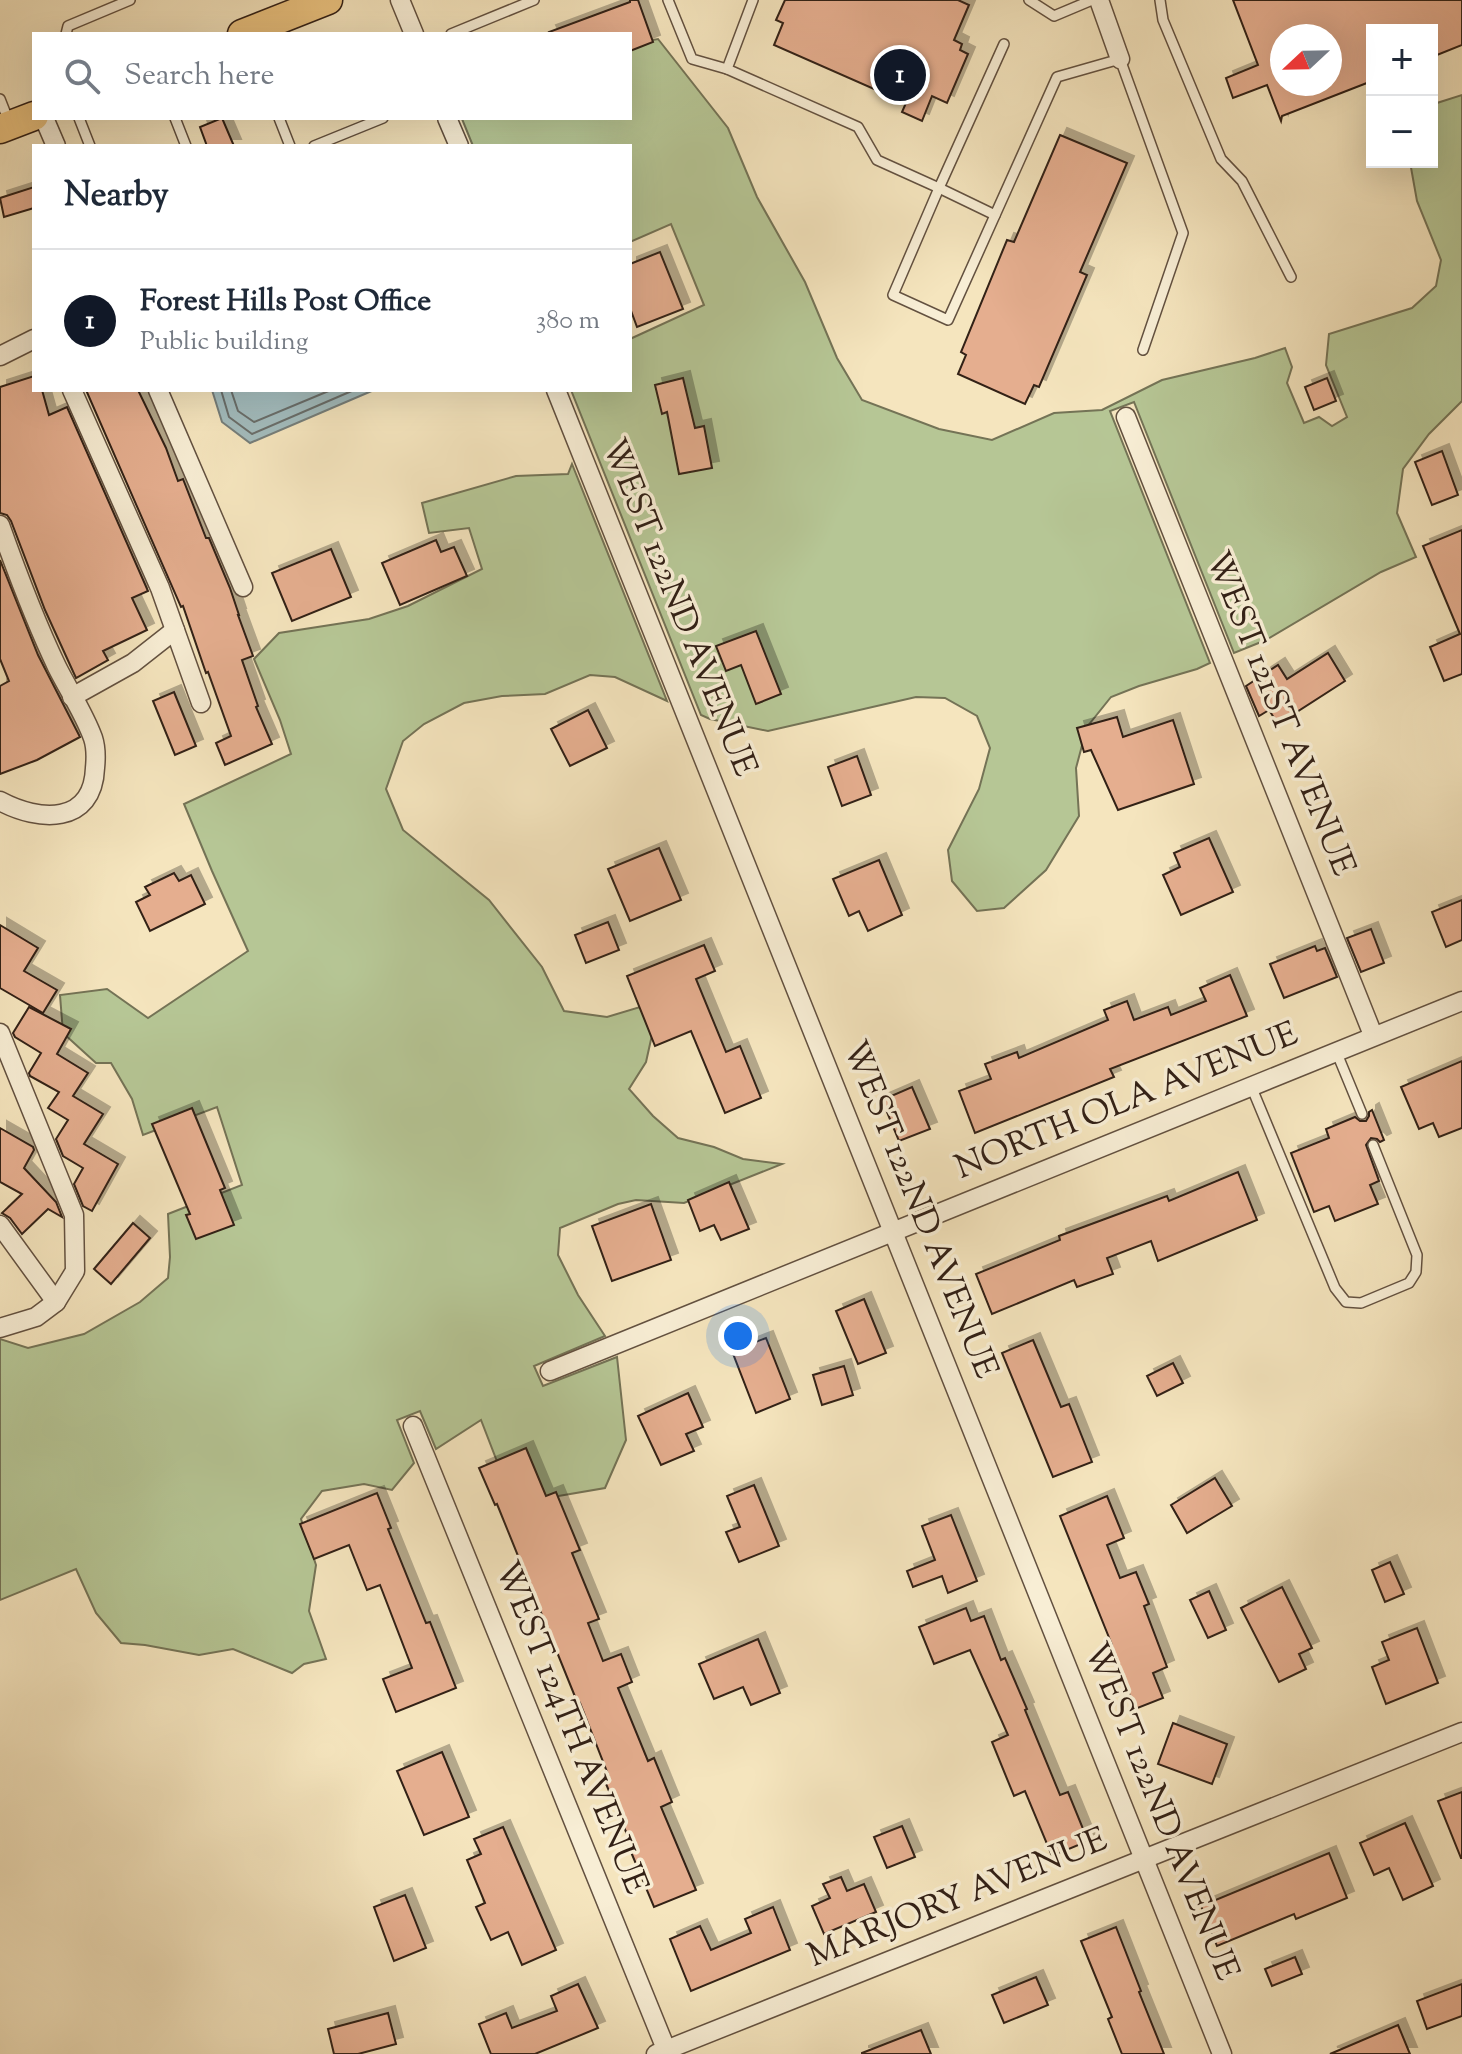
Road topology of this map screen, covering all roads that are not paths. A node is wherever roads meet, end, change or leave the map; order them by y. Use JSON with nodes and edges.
{"nodes":[{"id":1,"x":130,"y":0,"type":"edge"},
{"id":2,"x":328,"y":0,"type":"edge"},
{"id":3,"x":400,"y":0,"type":"edge"},
{"id":4,"x":534,"y":0,"type":"edge"},
{"id":5,"x":668,"y":0,"type":"edge"},
{"id":6,"x":753,"y":0,"type":"edge"},
{"id":7,"x":1029,"y":0,"type":"edge"},
{"id":8,"x":1092,"y":0,"type":"edge"},
{"id":9,"x":1099,"y":0,"type":"edge"},
{"id":10,"x":1160,"y":0,"type":"edge"},
{"id":11,"x":66,"y":32,"type":"edge"},
{"id":12,"x":248,"y":32,"type":"edge"},
{"id":13,"x":413,"y":32,"type":"edge"},
{"id":14,"x":456,"y":32,"type":"edge"},
{"id":15,"x":1004,"y":44,"type":"dead end"},
{"id":16,"x":1120,"y":59,"type":"junction"},
{"id":17,"x":727,"y":69,"type":"junction"},
{"id":18,"x":0,"y":99,"type":"edge"},
{"id":19,"x":45,"y":120,"type":"edge"},
{"id":20,"x":80,"y":120,"type":"edge"},
{"id":21,"x":176,"y":120,"type":"edge"},
{"id":22,"x":280,"y":120,"type":"edge"},
{"id":23,"x":378,"y":120,"type":"edge"},
{"id":24,"x":448,"y":120,"type":"edge"},
{"id":25,"x":15,"y":123,"type":"edge"},
{"id":26,"x":55,"y":144,"type":"edge"},
{"id":27,"x":89,"y":144,"type":"edge"},
{"id":28,"x":185,"y":144,"type":"edge"},
{"id":29,"x":289,"y":144,"type":"edge"},
{"id":30,"x":319,"y":144,"type":"edge"},
{"id":31,"x":458,"y":144,"type":"edge"},
{"id":32,"x":939,"y":188,"type":"junction"},
{"id":33,"x":995,"y":215,"type":"junction"},
{"id":34,"x":1291,"y":277,"type":"dead end"},
{"id":35,"x":32,"y":340,"type":"edge"},
{"id":36,"x":1143,"y":350,"type":"dead end"},
{"id":37,"x":0,"y":356,"type":"edge"},
{"id":38,"x":73,"y":392,"type":"edge"},
{"id":39,"x":159,"y":392,"type":"edge"},
{"id":40,"x":557,"y":392,"type":"edge"},
{"id":41,"x":1126,"y":417,"type":"dead end"},
{"id":42,"x":0,"y":525,"type":"edge"},
{"id":43,"x":243,"y":587,"type":"dead end"},
{"id":44,"x":175,"y":630,"type":"junction"},
{"id":45,"x":72,"y":697,"type":"junction"},
{"id":46,"x":201,"y":703,"type":"dead end"},
{"id":47,"x":0,"y":801,"type":"edge"},
{"id":48,"x":1462,"y":1001,"type":"edge"},
{"id":49,"x":0,"y":1033,"type":"edge"},
{"id":50,"x":1373,"y":1035,"type":"junction"},
{"id":51,"x":1336,"y":1051,"type":"junction"},
{"id":52,"x":1251,"y":1086,"type":"junction"},
{"id":53,"x":1362,"y":1114,"type":"dead end"},
{"id":54,"x":1373,"y":1145,"type":"dead end"},
{"id":55,"x":0,"y":1225,"type":"edge"},
{"id":56,"x":894,"y":1232,"type":"junction"},
{"id":57,"x":56,"y":1302,"type":"junction"},
{"id":58,"x":0,"y":1328,"type":"edge"},
{"id":59,"x":550,"y":1371,"type":"dead end"},
{"id":60,"x":413,"y":1426,"type":"dead end"},
{"id":61,"x":1462,"y":1732,"type":"edge"},
{"id":62,"x":1144,"y":1859,"type":"junction"},
{"id":63,"x":663,"y":2053,"type":"edge"},
{"id":64,"x":1222,"y":2054,"type":"edge"}],
"edges":[{"from":1,"to":11,"type":"lane"},
{"from":2,"to":12,"type":"main road"},
{"from":3,"to":13,"type":"street"},
{"from":4,"to":14,"type":"lane"},
{"from":5,"to":17,"type":"lane"},
{"from":6,"to":17,"type":"lane"},
{"from":7,"to":8,"type":"lane"},
{"from":9,"to":16,"type":"street"},
{"from":10,"to":34,"type":"lane"},
{"from":15,"to":32,"type":"lane"},
{"from":16,"to":33,"type":"lane"},
{"from":16,"to":36,"type":"lane"},
{"from":17,"to":32,"type":"lane"},
{"from":18,"to":25,"type":"lane"},
{"from":19,"to":26,"type":"street"},
{"from":20,"to":27,"type":"lane"},
{"from":21,"to":28,"type":"lane"},
{"from":22,"to":29,"type":"lane"},
{"from":23,"to":30,"type":"lane"},
{"from":24,"to":31,"type":"street"},
{"from":32,"to":33,"type":"lane"},
{"from":32,"to":33,"type":"lane"},
{"from":35,"to":37,"type":"street"},
{"from":38,"to":44,"type":"street"},
{"from":39,"to":43,"type":"street"},
{"from":40,"to":56,"type":"street","name":"WEST 122ND AVENUE"},
{"from":41,"to":50,"type":"street","name":"WEST 121ST AVENUE"},
{"from":42,"to":45,"type":"street"},
{"from":44,"to":45,"type":"street"},
{"from":44,"to":46,"type":"street"},
{"from":45,"to":47,"type":"street"},
{"from":48,"to":50,"type":"street","name":"NORTH OLA AVENUE"},
{"from":49,"to":57,"type":"street"},
{"from":50,"to":51,"type":"street","name":"NORTH OLA AVENUE"},
{"from":51,"to":52,"type":"street","name":"NORTH OLA AVENUE"},
{"from":51,"to":53,"type":"lane"},
{"from":52,"to":54,"type":"lane"},
{"from":52,"to":56,"type":"street","name":"NORTH OLA AVENUE"},
{"from":55,"to":57,"type":"street"},
{"from":56,"to":59,"type":"street","name":"NORTH OLA AVENUE"},
{"from":56,"to":62,"type":"street","name":"WEST 122ND AVENUE"},
{"from":57,"to":58,"type":"street"},
{"from":60,"to":63,"type":"street","name":"WEST 124TH AVENUE"},
{"from":61,"to":62,"type":"street","name":"MARJORY AVENUE"},
{"from":62,"to":63,"type":"street","name":"MARJORY AVENUE"},
{"from":62,"to":64,"type":"street","name":"WEST 122ND AVENUE"}]}
